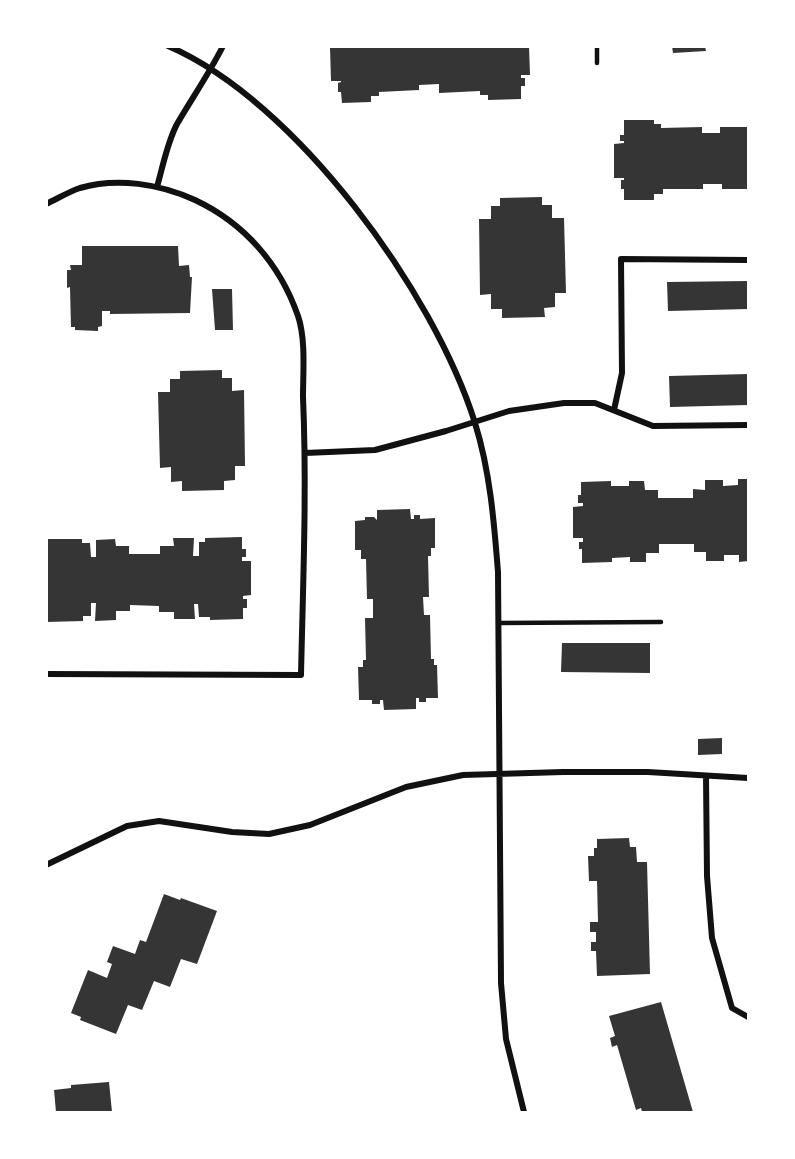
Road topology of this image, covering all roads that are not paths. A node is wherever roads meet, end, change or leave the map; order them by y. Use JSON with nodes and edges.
{"nodes":[{"id":1,"x":168,"y":46,"type":"edge"},
{"id":2,"x":222,"y":46,"type":"edge"},
{"id":3,"x":597,"y":46,"type":"edge"},
{"id":4,"x":597,"y":63,"type":"dead end"},
{"id":5,"x":211,"y":70,"type":"junction"},
{"id":6,"x":157,"y":187,"type":"junction"},
{"id":7,"x":46,"y":204,"type":"edge"},
{"id":8,"x":748,"y":260,"type":"edge"},
{"id":9,"x":614,"y":410,"type":"junction"},
{"id":10,"x":474,"y":421,"type":"junction"},
{"id":11,"x":748,"y":424,"type":"edge"},
{"id":12,"x":305,"y":453,"type":"junction"},
{"id":13,"x":661,"y":622,"type":"dead end"},
{"id":14,"x":498,"y":623,"type":"junction"},
{"id":15,"x":46,"y":674,"type":"edge"},
{"id":16,"x":499,"y":774,"type":"junction"},
{"id":17,"x":706,"y":776,"type":"junction"},
{"id":18,"x":748,"y":778,"type":"edge"},
{"id":19,"x":46,"y":865,"type":"edge"},
{"id":20,"x":748,"y":1017,"type":"edge"},
{"id":21,"x":524,"y":1113,"type":"edge"}],
"edges":[{"from":1,"to":5,"type":"street"},
{"from":2,"to":5,"type":"street"},
{"from":3,"to":4,"type":"lane"},
{"from":5,"to":6,"type":"street"},
{"from":5,"to":10,"type":"street"},
{"from":6,"to":7,"type":"street"},
{"from":6,"to":12,"type":"street"},
{"from":8,"to":9,"type":"street"},
{"from":9,"to":10,"type":"street"},
{"from":9,"to":11,"type":"street"},
{"from":10,"to":12,"type":"street"},
{"from":10,"to":14,"type":"street"},
{"from":12,"to":15,"type":"street"},
{"from":13,"to":14,"type":"lane"},
{"from":14,"to":16,"type":"street"},
{"from":16,"to":17,"type":"street"},
{"from":16,"to":19,"type":"street"},
{"from":16,"to":21,"type":"street"},
{"from":17,"to":18,"type":"street"},
{"from":17,"to":20,"type":"street"}]}
